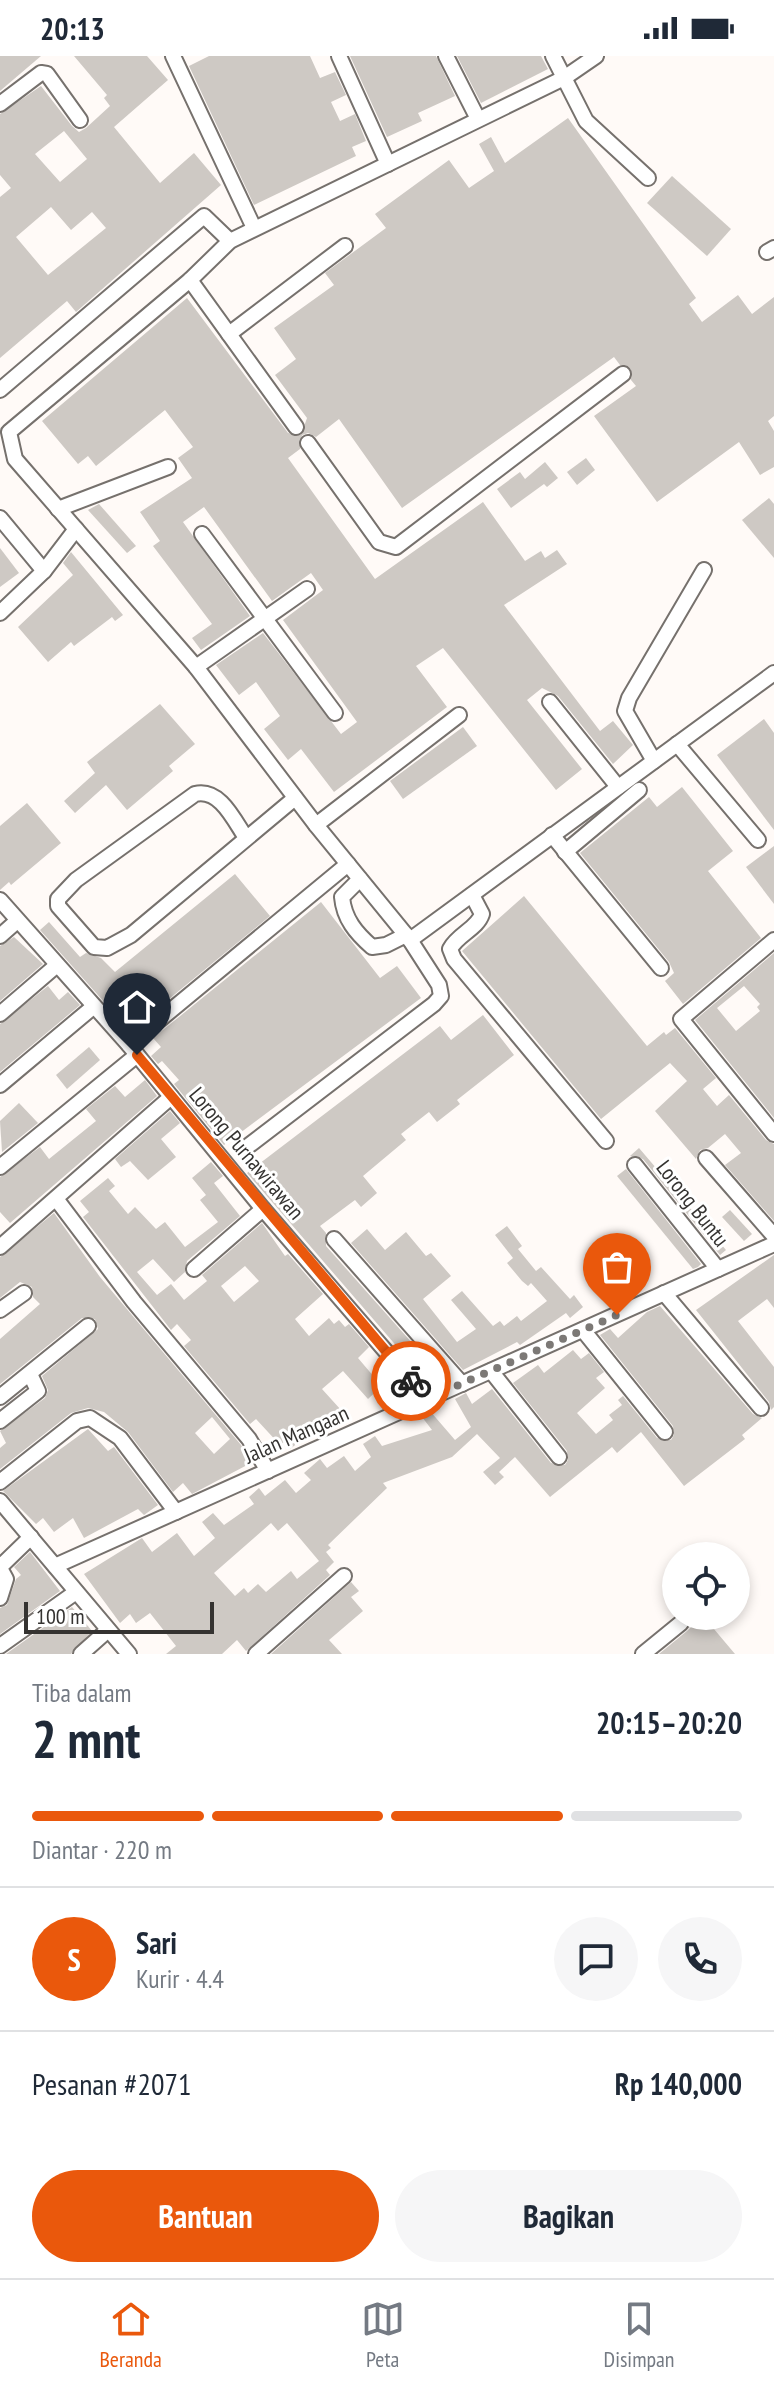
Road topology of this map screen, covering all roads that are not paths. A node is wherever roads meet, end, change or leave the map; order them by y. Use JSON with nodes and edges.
{"nodes":[{"id":1,"x":339,"y":56,"type":"edge"},
{"id":2,"x":446,"y":56,"type":"edge"},
{"id":3,"x":553,"y":56,"type":"edge"},
{"id":4,"x":596,"y":56,"type":"edge"},
{"id":5,"x":175,"y":57,"type":"edge"},
{"id":6,"x":564,"y":78,"type":"junction"},
{"id":7,"x":0,"y":104,"type":"edge"},
{"id":8,"x":478,"y":119,"type":"junction"},
{"id":9,"x":80,"y":120,"type":"dead end"},
{"id":10,"x":388,"y":164,"type":"junction"},
{"id":11,"x":648,"y":178,"type":"dead end"},
{"id":12,"x":254,"y":228,"type":"junction"},
{"id":13,"x":230,"y":241,"type":"junction"},
{"id":14,"x":345,"y":246,"type":"dead end"},
{"id":15,"x":190,"y":280,"type":"junction"},
{"id":16,"x":229,"y":334,"type":"junction"},
{"id":17,"x":623,"y":374,"type":"dead end"},
{"id":18,"x":0,"y":390,"type":"edge"},
{"id":19,"x":296,"y":427,"type":"dead end"},
{"id":20,"x":308,"y":443,"type":"dead end"},
{"id":21,"x":168,"y":467,"type":"dead end"},
{"id":22,"x":58,"y":509,"type":"junction"},
{"id":23,"x":0,"y":518,"type":"edge"},
{"id":24,"x":76,"y":529,"type":"junction"},
{"id":25,"x":202,"y":534,"type":"dead end"},
{"id":26,"x":704,"y":570,"type":"dead end"},
{"id":27,"x":44,"y":571,"type":"junction"},
{"id":28,"x":307,"y":589,"type":"dead end"},
{"id":29,"x":0,"y":613,"type":"edge"},
{"id":30,"x":266,"y":618,"type":"junction"},
{"id":31,"x":196,"y":667,"type":"junction"},
{"id":32,"x":774,"y":673,"type":"edge"},
{"id":33,"x":550,"y":702,"type":"dead end"},
{"id":34,"x":335,"y":713,"type":"dead end"},
{"id":35,"x":459,"y":715,"type":"dead end"},
{"id":36,"x":677,"y":744,"type":"junction"},
{"id":37,"x":654,"y":761,"type":"junction"},
{"id":38,"x":618,"y":787,"type":"junction"},
{"id":39,"x":639,"y":790,"type":"dead end"},
{"id":40,"x":295,"y":798,"type":"junction"},
{"id":41,"x":316,"y":825,"type":"junction"},
{"id":42,"x":552,"y":835,"type":"junction"},
{"id":43,"x":246,"y":838,"type":"junction"},
{"id":44,"x":758,"y":840,"type":"dead end"},
{"id":45,"x":565,"y":852,"type":"junction"},
{"id":46,"x":348,"y":864,"type":"junction"},
{"id":47,"x":360,"y":879,"type":"junction"},
{"id":48,"x":472,"y":895,"type":"junction"},
{"id":49,"x":0,"y":900,"type":"edge"},
{"id":50,"x":17,"y":921,"type":"junction"},
{"id":51,"x":0,"y":936,"type":"edge"},
{"id":52,"x":408,"y":938,"type":"junction"},
{"id":53,"x":774,"y":940,"type":"edge"},
{"id":54,"x":57,"y":965,"type":"junction"},
{"id":55,"x":661,"y":968,"type":"dead end"},
{"id":56,"x":93,"y":1007,"type":"junction"},
{"id":57,"x":0,"y":1014,"type":"edge"},
{"id":58,"x":133,"y":1050,"type":"junction"},
{"id":59,"x":0,"y":1085,"type":"edge"},
{"id":60,"x":171,"y":1097,"type":"junction"},
{"id":61,"x":774,"y":1134,"type":"edge"},
{"id":62,"x":606,"y":1141,"type":"dead end"},
{"id":63,"x":243,"y":1150,"type":"dead end"},
{"id":64,"x":706,"y":1158,"type":"dead end"},
{"id":65,"x":635,"y":1165,"type":"dead end"},
{"id":66,"x":0,"y":1167,"type":"edge"},
{"id":67,"x":57,"y":1200,"type":"junction"},
{"id":68,"x":263,"y":1209,"type":"junction"},
{"id":69,"x":334,"y":1239,"type":"dead end"},
{"id":70,"x":773,"y":1243,"type":"edge"},
{"id":71,"x":0,"y":1247,"type":"edge"},
{"id":72,"x":194,"y":1269,"type":"dead end"},
{"id":73,"x":718,"y":1269,"type":"junction"},
{"id":74,"x":24,"y":1293,"type":"dead end"},
{"id":75,"x":664,"y":1293,"type":"junction"},
{"id":76,"x":0,"y":1310,"type":"edge"},
{"id":77,"x":88,"y":1326,"type":"dead end"},
{"id":78,"x":583,"y":1330,"type":"junction"},
{"id":79,"x":491,"y":1371,"type":"junction"},
{"id":80,"x":30,"y":1374,"type":"junction"},
{"id":81,"x":462,"y":1384,"type":"junction"},
{"id":82,"x":0,"y":1397,"type":"edge"},
{"id":83,"x":427,"y":1399,"type":"junction"},
{"id":84,"x":761,"y":1408,"type":"dead end"},
{"id":85,"x":0,"y":1421,"type":"edge"},
{"id":86,"x":665,"y":1432,"type":"dead end"},
{"id":87,"x":559,"y":1457,"type":"dead end"},
{"id":88,"x":268,"y":1471,"type":"junction"},
{"id":89,"x":0,"y":1482,"type":"edge"},
{"id":90,"x":0,"y":1501,"type":"edge"},
{"id":91,"x":176,"y":1512,"type":"junction"},
{"id":92,"x":31,"y":1537,"type":"junction"},
{"id":93,"x":55,"y":1566,"type":"junction"},
{"id":94,"x":0,"y":1568,"type":"edge"},
{"id":95,"x":344,"y":1576,"type":"dead end"},
{"id":96,"x":76,"y":1592,"type":"junction"},
{"id":97,"x":0,"y":1598,"type":"edge"},
{"id":98,"x":108,"y":1630,"type":"junction"},
{"id":99,"x":672,"y":1630,"type":"edge"},
{"id":100,"x":0,"y":1646,"type":"edge"},
{"id":101,"x":81,"y":1654,"type":"edge"},
{"id":102,"x":129,"y":1654,"type":"edge"},
{"id":103,"x":256,"y":1654,"type":"edge"},
{"id":104,"x":643,"y":1654,"type":"edge"}],
"edges":[{"from":1,"to":10,"type":"street"},
{"from":2,"to":8,"type":"street"},
{"from":3,"to":6,"type":"street"},
{"from":4,"to":6,"type":"street"},
{"from":5,"to":12,"type":"street"},
{"from":6,"to":8,"type":"street"},
{"from":6,"to":11,"type":"street"},
{"from":7,"to":9,"type":"street"},
{"from":8,"to":10,"type":"street"},
{"from":10,"to":12,"type":"street"},
{"from":12,"to":13,"type":"street"},
{"from":13,"to":15,"type":"street"},
{"from":13,"to":18,"type":"street"},
{"from":14,"to":16,"type":"street"},
{"from":15,"to":16,"type":"street"},
{"from":15,"to":22,"type":"street"},
{"from":16,"to":19,"type":"street"},
{"from":17,"to":20,"type":"street"},
{"from":21,"to":22,"type":"street"},
{"from":22,"to":24,"type":"street"},
{"from":23,"to":27,"type":"street"},
{"from":24,"to":27,"type":"street"},
{"from":24,"to":31,"type":"street"},
{"from":25,"to":30,"type":"street"},
{"from":26,"to":37,"type":"street"},
{"from":27,"to":29,"type":"street"},
{"from":28,"to":30,"type":"street"},
{"from":30,"to":31,"type":"street"},
{"from":30,"to":34,"type":"street"},
{"from":31,"to":40,"type":"street"},
{"from":32,"to":36,"type":"street"},
{"from":33,"to":38,"type":"street"},
{"from":35,"to":41,"type":"street"},
{"from":36,"to":37,"type":"street"},
{"from":36,"to":44,"type":"street"},
{"from":37,"to":38,"type":"street"},
{"from":38,"to":42,"type":"street"},
{"from":39,"to":45,"type":"street"},
{"from":40,"to":41,"type":"street"},
{"from":40,"to":43,"type":"street"},
{"from":41,"to":46,"type":"street"},
{"from":42,"to":45,"type":"street"},
{"from":42,"to":48,"type":"street"},
{"from":43,"to":43,"type":"street"},
{"from":45,"to":55,"type":"street"},
{"from":46,"to":47,"type":"street"},
{"from":46,"to":58,"type":"street"},
{"from":47,"to":52,"type":"street"},
{"from":47,"to":52,"type":"street"},
{"from":48,"to":52,"type":"street"},
{"from":48,"to":62,"type":"street"},
{"from":49,"to":50,"type":"street","name":"Lorong Purnawirawan"},
{"from":50,"to":51,"type":"street"},
{"from":50,"to":54,"type":"street","name":"Lorong Purnawirawan"},
{"from":52,"to":63,"type":"street"},
{"from":53,"to":61,"type":"street"},
{"from":54,"to":56,"type":"street","name":"Lorong Purnawirawan"},
{"from":54,"to":57,"type":"street"},
{"from":56,"to":58,"type":"street","name":"Lorong Purnawirawan"},
{"from":56,"to":59,"type":"street"},
{"from":58,"to":60,"type":"street","name":"Lorong Purnawirawan"},
{"from":58,"to":66,"type":"street"},
{"from":60,"to":67,"type":"street"},
{"from":60,"to":68,"type":"street","name":"Lorong Purnawirawan"},
{"from":64,"to":70,"type":"street"},
{"from":65,"to":73,"type":"street","name":"Lorong Buntu"},
{"from":67,"to":71,"type":"street"},
{"from":67,"to":88,"type":"street"},
{"from":68,"to":72,"type":"street"},
{"from":68,"to":83,"type":"street","name":"Lorong Purnawirawan"},
{"from":69,"to":81,"type":"street"},
{"from":70,"to":73,"type":"street","name":"Jalan Mangaan"},
{"from":73,"to":75,"type":"street","name":"Jalan Mangaan"},
{"from":74,"to":76,"type":"street"},
{"from":75,"to":78,"type":"street","name":"Jalan Mangaan"},
{"from":75,"to":84,"type":"street"},
{"from":77,"to":80,"type":"street"},
{"from":78,"to":79,"type":"street","name":"Jalan Mangaan"},
{"from":78,"to":86,"type":"street"},
{"from":79,"to":81,"type":"street","name":"Jalan Mangaan"},
{"from":79,"to":87,"type":"street"},
{"from":80,"to":82,"type":"street"},
{"from":80,"to":85,"type":"street"},
{"from":81,"to":83,"type":"street","name":"Jalan Mangaan"},
{"from":83,"to":88,"type":"street","name":"Jalan Mangaan"},
{"from":88,"to":91,"type":"street","name":"Jalan Mangaan"},
{"from":89,"to":91,"type":"street"},
{"from":90,"to":92,"type":"street"},
{"from":91,"to":93,"type":"street","name":"Jalan Mangaan"},
{"from":92,"to":93,"type":"street"},
{"from":92,"to":94,"type":"street"},
{"from":93,"to":96,"type":"street"},
{"from":94,"to":97,"type":"street"},
{"from":95,"to":103,"type":"street"},
{"from":96,"to":98,"type":"street"},
{"from":96,"to":100,"type":"street"},
{"from":98,"to":101,"type":"street"},
{"from":98,"to":102,"type":"street"},
{"from":99,"to":104,"type":"street"}]}
